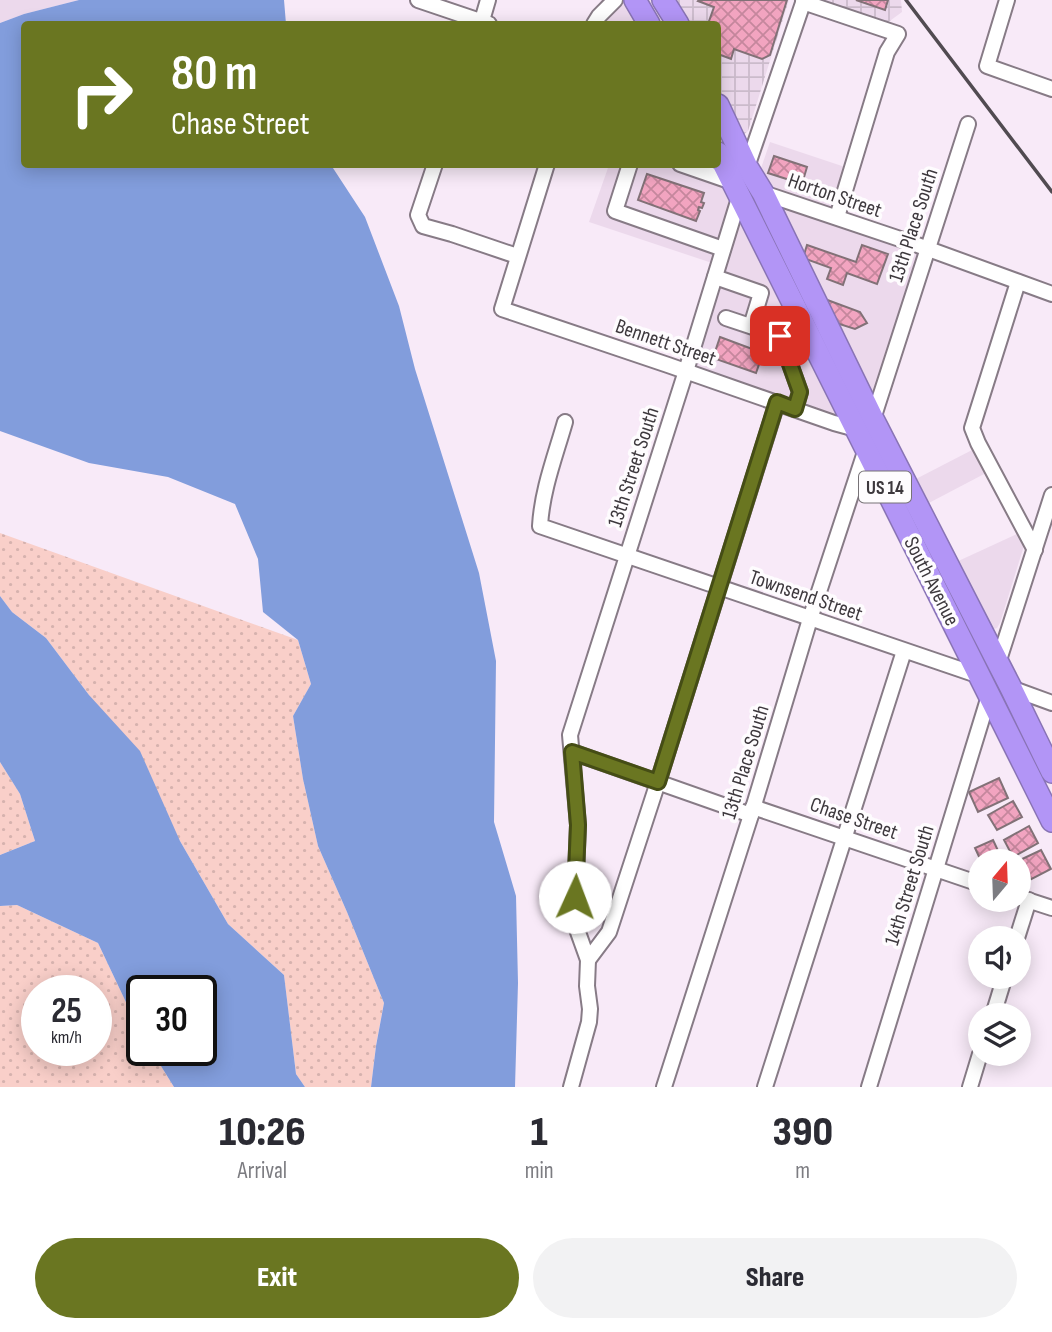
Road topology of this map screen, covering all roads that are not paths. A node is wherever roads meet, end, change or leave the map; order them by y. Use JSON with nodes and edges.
{"nodes":[{"id":1,"x":418,"y":0,"type":"edge"},
{"id":2,"x":488,"y":0,"type":"edge"},
{"id":3,"x":615,"y":0,"type":"edge"},
{"id":4,"x":635,"y":0,"type":"edge"},
{"id":5,"x":663,"y":0,"type":"edge"},
{"id":6,"x":1007,"y":0,"type":"edge"},
{"id":7,"x":804,"y":1,"type":"edge"},
{"id":8,"x":476,"y":21,"type":"edge"},
{"id":9,"x":484,"y":21,"type":"edge"},
{"id":10,"x":596,"y":21,"type":"edge"},
{"id":11,"x":647,"y":21,"type":"edge"},
{"id":12,"x":676,"y":21,"type":"edge"},
{"id":13,"x":1052,"y":89,"type":"edge"},
{"id":14,"x":721,"y":115,"type":"edge"},
{"id":15,"x":968,"y":124,"type":"dead end"},
{"id":16,"x":721,"y":157,"type":"edge"},
{"id":17,"x":434,"y":168,"type":"edge"},
{"id":18,"x":546,"y":168,"type":"edge"},
{"id":19,"x":629,"y":168,"type":"edge"},
{"id":20,"x":694,"y":168,"type":"edge"},
{"id":21,"x":740,"y":181,"type":"junction"},
{"id":22,"x":763,"y":193,"type":"junction"},
{"id":23,"x":836,"y":217,"type":"junction"},
{"id":24,"x":723,"y":249,"type":"junction"},
{"id":25,"x":927,"y":249,"type":"junction"},
{"id":26,"x":517,"y":256,"type":"junction"},
{"id":27,"x":715,"y":277,"type":"junction"},
{"id":28,"x":1018,"y":282,"type":"junction"},
{"id":29,"x":1052,"y":294,"type":"edge"},
{"id":30,"x":726,"y":318,"type":"dead end"},
{"id":31,"x":751,"y":326,"type":"junction"},
{"id":32,"x":686,"y":371,"type":"junction"},
{"id":33,"x":777,"y":402,"type":"junction"},
{"id":34,"x":795,"y":409,"type":"junction"},
{"id":35,"x":565,"y":422,"type":"dead end"},
{"id":36,"x":864,"y":424,"type":"junction"},
{"id":37,"x":866,"y":449,"type":"junction"},
{"id":38,"x":1052,"y":495,"type":"edge"},
{"id":39,"x":1035,"y":550,"type":"junction"},
{"id":40,"x":627,"y":556,"type":"junction"},
{"id":41,"x":720,"y":588,"type":"junction"},
{"id":42,"x":810,"y":619,"type":"junction"},
{"id":43,"x":904,"y":651,"type":"junction"},
{"id":44,"x":998,"y":663,"type":"junction"},
{"id":45,"x":979,"y":676,"type":"junction"},
{"id":46,"x":1011,"y":688,"type":"junction"},
{"id":47,"x":989,"y":696,"type":"junction"},
{"id":48,"x":1052,"y":703,"type":"edge"},
{"id":49,"x":572,"y":752,"type":"junction"},
{"id":50,"x":1052,"y":772,"type":"edge"},
{"id":51,"x":658,"y":782,"type":"junction"},
{"id":52,"x":752,"y":811,"type":"junction"},
{"id":53,"x":1052,"y":821,"type":"edge"},
{"id":54,"x":844,"y":837,"type":"junction"},
{"id":55,"x":936,"y":869,"type":"junction"},
{"id":56,"x":968,"y":880,"type":"edge"},
{"id":57,"x":1031,"y":901,"type":"edge"},
{"id":58,"x":1052,"y":908,"type":"edge"},
{"id":59,"x":588,"y":960,"type":"junction"},
{"id":60,"x":976,"y":1066,"type":"edge"},
{"id":61,"x":571,"y":1087,"type":"edge"},
{"id":62,"x":664,"y":1087,"type":"edge"},
{"id":63,"x":765,"y":1087,"type":"edge"},
{"id":64,"x":869,"y":1087,"type":"edge"},
{"id":65,"x":970,"y":1087,"type":"edge"}],
"edges":[{"from":1,"to":8,"type":"street"},
{"from":2,"to":9,"type":"street"},
{"from":3,"to":10,"type":"street"},
{"from":4,"to":11,"type":"highway"},
{"from":5,"to":12,"type":"highway"},
{"from":6,"to":13,"type":"street"},
{"from":7,"to":21,"type":"street","name":"13th Street South"},
{"from":7,"to":23,"type":"street"},
{"from":14,"to":21,"type":"highway","name":"South Avenue","number":"US 14"},
{"from":15,"to":25,"type":"street","name":"13th Place South"},
{"from":16,"to":21,"type":"highway","name":"South Avenue","number":"US 14"},
{"from":17,"to":26,"type":"street"},
{"from":18,"to":26,"type":"street"},
{"from":19,"to":24,"type":"street"},
{"from":20,"to":21,"type":"street"},
{"from":21,"to":22,"type":"highway","name":"South Avenue","number":"US 14"},
{"from":21,"to":24,"type":"street","name":"13th Street South"},
{"from":21,"to":36,"type":"highway","name":"South Avenue","number":"US 14"},
{"from":22,"to":23,"type":"street","name":"Horton Street"},
{"from":22,"to":36,"type":"highway","name":"South Avenue","number":"US 14"},
{"from":23,"to":25,"type":"street","name":"Horton Street"},
{"from":24,"to":27,"type":"street","name":"13th Street South"},
{"from":25,"to":28,"type":"street","name":"Horton Street"},
{"from":25,"to":36,"type":"street","name":"13th Place South"},
{"from":26,"to":32,"type":"street","name":"Bennett Street"},
{"from":27,"to":31,"type":"street"},
{"from":27,"to":32,"type":"street","name":"13th Street South"},
{"from":28,"to":29,"type":"street","name":"Horton Street"},
{"from":28,"to":39,"type":"street"},
{"from":30,"to":31,"type":"street"},
{"from":31,"to":34,"type":"street"},
{"from":32,"to":33,"type":"street","name":"Bennett Street"},
{"from":32,"to":40,"type":"street","name":"13th Street South"},
{"from":33,"to":34,"type":"street","name":"Bennett Street"},
{"from":33,"to":41,"type":"street"},
{"from":34,"to":36,"type":"street","name":"Bennett Street"},
{"from":35,"to":40,"type":"street","name":"Townsend Street"},
{"from":36,"to":37,"type":"highway","name":"South Avenue","number":"US 14"},
{"from":36,"to":44,"type":"highway","name":"South Avenue","number":"US 14"},
{"from":37,"to":42,"type":"street","name":"13th Place South"},
{"from":37,"to":45,"type":"highway","name":"South Avenue","number":"US 14"},
{"from":38,"to":39,"type":"street"},
{"from":39,"to":44,"type":"street"},
{"from":40,"to":41,"type":"street","name":"Townsend Street"},
{"from":40,"to":49,"type":"street","name":"13th Street South"},
{"from":41,"to":42,"type":"street","name":"Townsend Street"},
{"from":41,"to":51,"type":"street"},
{"from":42,"to":43,"type":"street","name":"Townsend Street"},
{"from":42,"to":52,"type":"street","name":"13th Place South"},
{"from":43,"to":45,"type":"street","name":"Townsend Street"},
{"from":43,"to":54,"type":"street"},
{"from":44,"to":46,"type":"highway","name":"South Avenue","number":"US 14"},
{"from":45,"to":47,"type":"highway","name":"South Avenue","number":"US 14"},
{"from":46,"to":48,"type":"street"},
{"from":46,"to":50,"type":"highway","name":"South Avenue","number":"US 14"},
{"from":47,"to":53,"type":"highway","name":"South Avenue","number":"US 14"},
{"from":47,"to":55,"type":"street","name":"14th Street South"},
{"from":49,"to":51,"type":"street","name":"Chase Street"},
{"from":49,"to":59,"type":"street","name":"13th Street South"},
{"from":51,"to":52,"type":"street","name":"Chase Street"},
{"from":51,"to":59,"type":"street"},
{"from":52,"to":54,"type":"street","name":"Chase Street"},
{"from":52,"to":62,"type":"street","name":"13th Place South"},
{"from":54,"to":55,"type":"street","name":"Chase Street"},
{"from":54,"to":63,"type":"street"},
{"from":55,"to":56,"type":"street","name":"Chase Street"},
{"from":55,"to":64,"type":"street","name":"14th Street South"},
{"from":57,"to":58,"type":"street"},
{"from":59,"to":61,"type":"street","name":"13th Street South"},
{"from":60,"to":65,"type":"street"}]}
